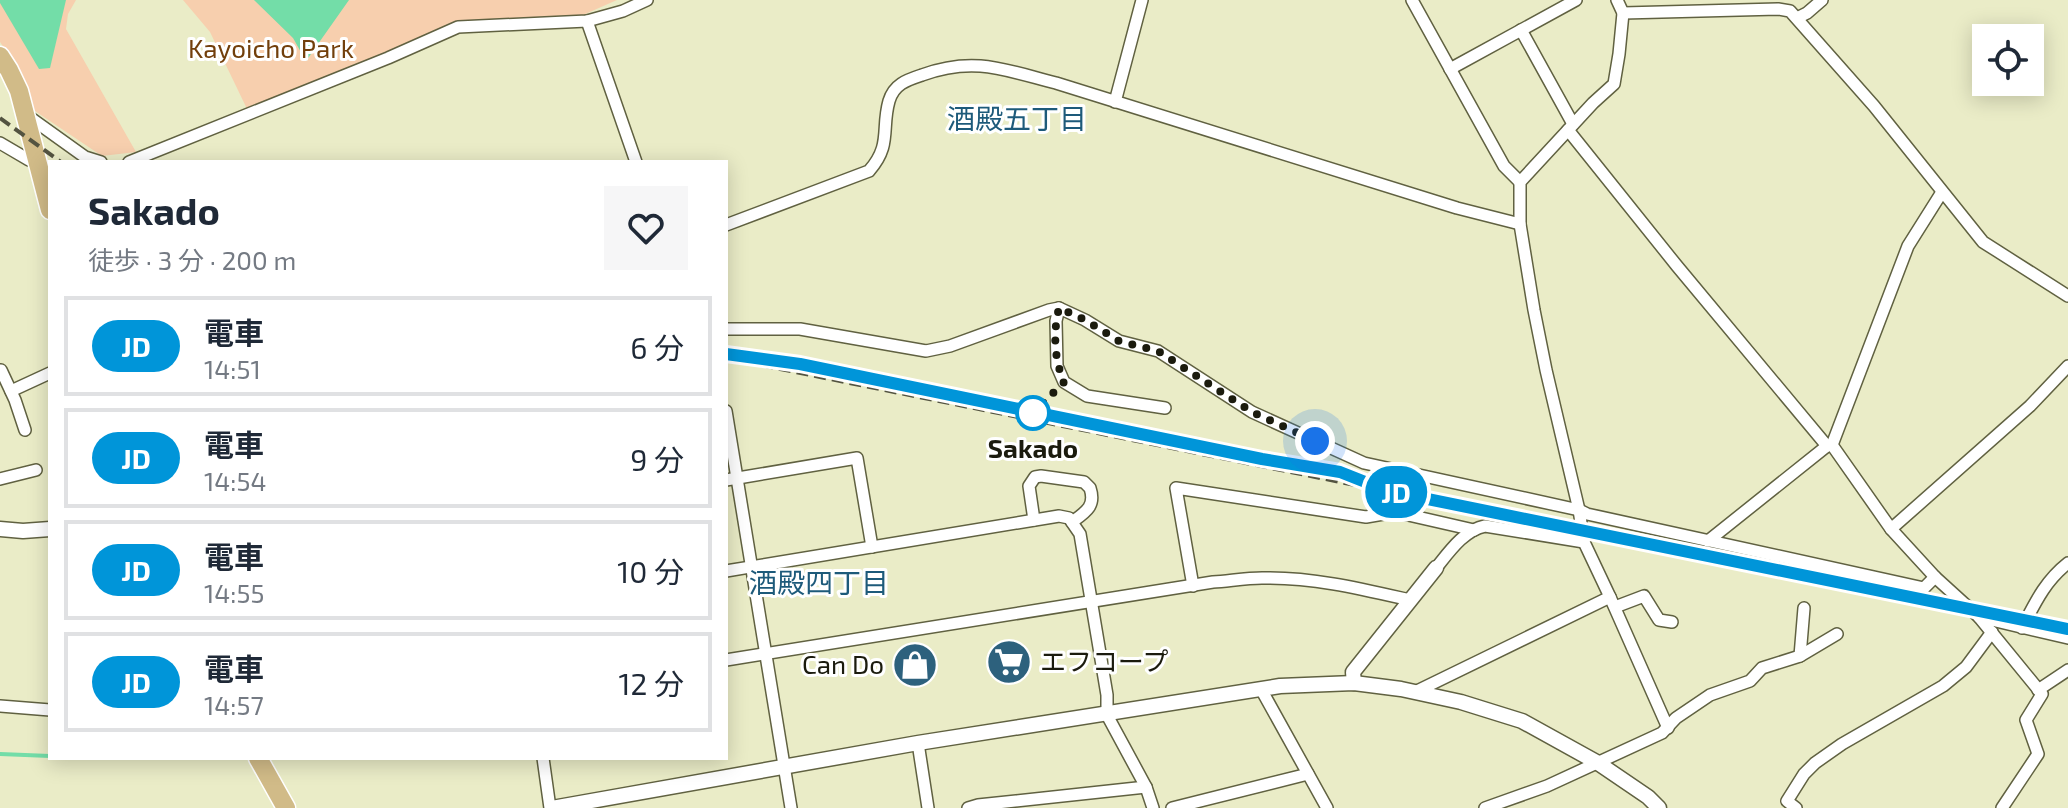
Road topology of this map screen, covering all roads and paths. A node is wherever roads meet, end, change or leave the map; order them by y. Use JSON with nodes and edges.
{"nodes":[{"id":1,"x":647,"y":0,"type":"edge"},
{"id":2,"x":1142,"y":0,"type":"edge"},
{"id":3,"x":1576,"y":0,"type":"edge"},
{"id":4,"x":1617,"y":0,"type":"edge"},
{"id":5,"x":1822,"y":0,"type":"edge"},
{"id":6,"x":1418,"y":2,"type":"edge"},
{"id":7,"x":1776,"y":4,"type":"edge"},
{"id":8,"x":1623,"y":13,"type":"junction"},
{"id":9,"x":1797,"y":18,"type":"junction"},
{"id":10,"x":587,"y":21,"type":"junction"},
{"id":11,"x":1521,"y":30,"type":"junction"},
{"id":12,"x":0,"y":56,"type":"edge"},
{"id":13,"x":1450,"y":69,"type":"junction"},
{"id":14,"x":1115,"y":102,"type":"junction"},
{"id":15,"x":24,"y":114,"type":"junction"},
{"id":16,"x":1570,"y":127,"type":"junction"},
{"id":17,"x":0,"y":143,"type":"edge"},
{"id":18,"x":36,"y":159,"type":"junction"},
{"id":19,"x":95,"y":160,"type":"edge"},
{"id":20,"x":134,"y":160,"type":"edge"},
{"id":21,"x":635,"y":160,"type":"edge"},
{"id":22,"x":1520,"y":182,"type":"junction"},
{"id":23,"x":1942,"y":192,"type":"junction"},
{"id":24,"x":48,"y":203,"type":"edge"},
{"id":25,"x":728,"y":224,"type":"edge"},
{"id":26,"x":1520,"y":224,"type":"junction"},
{"id":27,"x":2068,"y":296,"type":"edge"},
{"id":28,"x":1059,"y":308,"type":"junction"},
{"id":29,"x":728,"y":329,"type":"edge"},
{"id":30,"x":2068,"y":366,"type":"edge"},
{"id":31,"x":1,"y":370,"type":"edge"},
{"id":32,"x":48,"y":374,"type":"edge"},
{"id":33,"x":11,"y":391,"type":"junction"},
{"id":34,"x":1165,"y":408,"type":"dead end"},
{"id":35,"x":25,"y":430,"type":"dead end"},
{"id":36,"x":728,"y":440,"type":"edge"},
{"id":37,"x":1829,"y":445,"type":"junction"},
{"id":38,"x":36,"y":470,"type":"dead end"},
{"id":39,"x":0,"y":479,"type":"edge"},
{"id":40,"x":731,"y":479,"type":"edge"},
{"id":41,"x":1579,"y":510,"type":"junction"},
{"id":42,"x":1034,"y":520,"type":"junction"},
{"id":43,"x":1072,"y":522,"type":"junction"},
{"id":44,"x":0,"y":529,"type":"edge"},
{"id":45,"x":48,"y":529,"type":"edge"},
{"id":46,"x":1891,"y":529,"type":"junction"},
{"id":47,"x":1474,"y":530,"type":"junction"},
{"id":48,"x":1708,"y":541,"type":"junction"},
{"id":49,"x":1584,"y":542,"type":"junction"},
{"id":50,"x":872,"y":547,"type":"junction"},
{"id":51,"x":2068,"y":563,"type":"edge"},
{"id":52,"x":751,"y":567,"type":"junction"},
{"id":53,"x":1436,"y":568,"type":"joint"},
{"id":54,"x":728,"y":571,"type":"edge"},
{"id":55,"x":1935,"y":577,"type":"junction"},
{"id":56,"x":1193,"y":586,"type":"junction"},
{"id":57,"x":1410,"y":600,"type":"junction"},
{"id":58,"x":1092,"y":602,"type":"junction"},
{"id":59,"x":1613,"y":602,"type":"junction"},
{"id":60,"x":1804,"y":608,"type":"dead end"},
{"id":61,"x":1979,"y":617,"type":"junction"},
{"id":62,"x":1672,"y":622,"type":"dead end"},
{"id":63,"x":2022,"y":628,"type":"junction"},
{"id":64,"x":1992,"y":632,"type":"junction"},
{"id":65,"x":1837,"y":634,"type":"dead end"},
{"id":66,"x":2068,"y":638,"type":"edge"},
{"id":67,"x":766,"y":654,"type":"junction"},
{"id":68,"x":1800,"y":656,"type":"junction"},
{"id":69,"x":728,"y":660,"type":"edge"},
{"id":70,"x":2068,"y":670,"type":"edge"},
{"id":71,"x":1354,"y":683,"type":"junction"},
{"id":72,"x":1261,"y":689,"type":"junction"},
{"id":73,"x":2038,"y":690,"type":"junction"},
{"id":74,"x":1415,"y":692,"type":"junction"},
{"id":75,"x":0,"y":706,"type":"edge"},
{"id":76,"x":48,"y":710,"type":"edge"},
{"id":77,"x":1107,"y":715,"type":"junction"},
{"id":78,"x":1668,"y":728,"type":"junction"},
{"id":79,"x":918,"y":743,"type":"junction"},
{"id":80,"x":259,"y":760,"type":"edge"},
{"id":81,"x":543,"y":760,"type":"edge"},
{"id":82,"x":1598,"y":763,"type":"junction"},
{"id":83,"x":784,"y":767,"type":"junction"},
{"id":84,"x":1308,"y":774,"type":"junction"},
{"id":85,"x":1146,"y":787,"type":"junction"},
{"id":86,"x":1491,"y":807,"type":"edge"},
{"id":87,"x":286,"y":808,"type":"edge"},
{"id":88,"x":551,"y":808,"type":"edge"},
{"id":89,"x":791,"y":808,"type":"edge"},
{"id":90,"x":928,"y":808,"type":"edge"},
{"id":91,"x":968,"y":808,"type":"edge"},
{"id":92,"x":1153,"y":808,"type":"edge"},
{"id":93,"x":1172,"y":808,"type":"edge"},
{"id":94,"x":1327,"y":808,"type":"edge"},
{"id":95,"x":1659,"y":808,"type":"edge"},
{"id":96,"x":1796,"y":808,"type":"edge"},
{"id":97,"x":2002,"y":808,"type":"edge"}],
"edges":[{"from":1,"to":10,"type":"street"},
{"from":2,"to":14,"type":"street"},
{"from":3,"to":11,"type":"street"},
{"from":4,"to":8,"type":"street"},
{"from":5,"to":9,"type":"street"},
{"from":6,"to":13,"type":"street"},
{"from":7,"to":8,"type":"street"},
{"from":7,"to":9,"type":"street"},
{"from":8,"to":16,"type":"street"},
{"from":9,"to":23,"type":"street"},
{"from":10,"to":20,"type":"street"},
{"from":10,"to":21,"type":"street"},
{"from":11,"to":13,"type":"street"},
{"from":11,"to":16,"type":"street"},
{"from":12,"to":15,"type":"main road"},
{"from":13,"to":22,"type":"street"},
{"from":14,"to":25,"type":"street"},
{"from":14,"to":26,"type":"street"},
{"from":15,"to":18,"type":"main road"},
{"from":15,"to":19,"type":"street"},
{"from":16,"to":22,"type":"street"},
{"from":16,"to":37,"type":"street"},
{"from":17,"to":18,"type":"street"},
{"from":18,"to":24,"type":"main road"},
{"from":22,"to":26,"type":"street"},
{"from":23,"to":27,"type":"street"},
{"from":23,"to":37,"type":"street"},
{"from":26,"to":41,"type":"street"},
{"from":28,"to":29,"type":"street"},
{"from":28,"to":34,"type":"street"},
{"from":28,"to":41,"type":"street"},
{"from":30,"to":46,"type":"street"},
{"from":31,"to":33,"type":"street"},
{"from":32,"to":33,"type":"street"},
{"from":33,"to":35,"type":"street"},
{"from":36,"to":40,"type":"street"},
{"from":37,"to":46,"type":"street"},
{"from":37,"to":48,"type":"street"},
{"from":38,"to":39,"type":"street"},
{"from":40,"to":50,"type":"street"},
{"from":40,"to":52,"type":"street"},
{"from":41,"to":48,"type":"street"},
{"from":41,"to":49,"type":"street"},
{"from":42,"to":43,"type":"street"},
{"from":42,"to":43,"type":"street"},
{"from":42,"to":50,"type":"street"},
{"from":43,"to":58,"type":"street"},
{"from":44,"to":45,"type":"street"},
{"from":46,"to":55,"type":"street"},
{"from":47,"to":49,"type":"street"},
{"from":47,"to":53,"type":"street"},
{"from":47,"to":56,"type":"street"},
{"from":48,"to":55,"type":"street"},
{"from":49,"to":59,"type":"street"},
{"from":50,"to":52,"type":"street"},
{"from":51,"to":63,"type":"street"},
{"from":52,"to":54,"type":"street"},
{"from":52,"to":67,"type":"street"},
{"from":53,"to":57,"type":"street"},
{"from":55,"to":61,"type":"street"},
{"from":56,"to":57,"type":"street"},
{"from":56,"to":58,"type":"street"},
{"from":57,"to":71,"type":"street"},
{"from":58,"to":67,"type":"street"},
{"from":58,"to":77,"type":"street"},
{"from":59,"to":62,"type":"street"},
{"from":59,"to":74,"type":"street"},
{"from":59,"to":78,"type":"street"},
{"from":60,"to":68,"type":"street"},
{"from":61,"to":63,"type":"street"},
{"from":61,"to":64,"type":"street"},
{"from":63,"to":66,"type":"street"},
{"from":64,"to":73,"type":"street"},
{"from":64,"to":96,"type":"street"},
{"from":65,"to":68,"type":"street"},
{"from":67,"to":69,"type":"street"},
{"from":67,"to":83,"type":"street"},
{"from":68,"to":78,"type":"street"},
{"from":70,"to":73,"type":"street"},
{"from":71,"to":72,"type":"street"},
{"from":71,"to":74,"type":"street"},
{"from":72,"to":77,"type":"street"},
{"from":72,"to":84,"type":"street"},
{"from":73,"to":97,"type":"street"},
{"from":74,"to":82,"type":"street"},
{"from":75,"to":76,"type":"street"},
{"from":77,"to":79,"type":"street"},
{"from":77,"to":85,"type":"street"},
{"from":78,"to":82,"type":"street"},
{"from":79,"to":83,"type":"street"},
{"from":79,"to":90,"type":"street"},
{"from":80,"to":87,"type":"main road"},
{"from":81,"to":88,"type":"street"},
{"from":82,"to":86,"type":"street"},
{"from":82,"to":95,"type":"street"},
{"from":83,"to":88,"type":"street"},
{"from":83,"to":89,"type":"street"},
{"from":84,"to":93,"type":"street"},
{"from":84,"to":94,"type":"street"},
{"from":85,"to":91,"type":"street"},
{"from":85,"to":92,"type":"street"}]}
